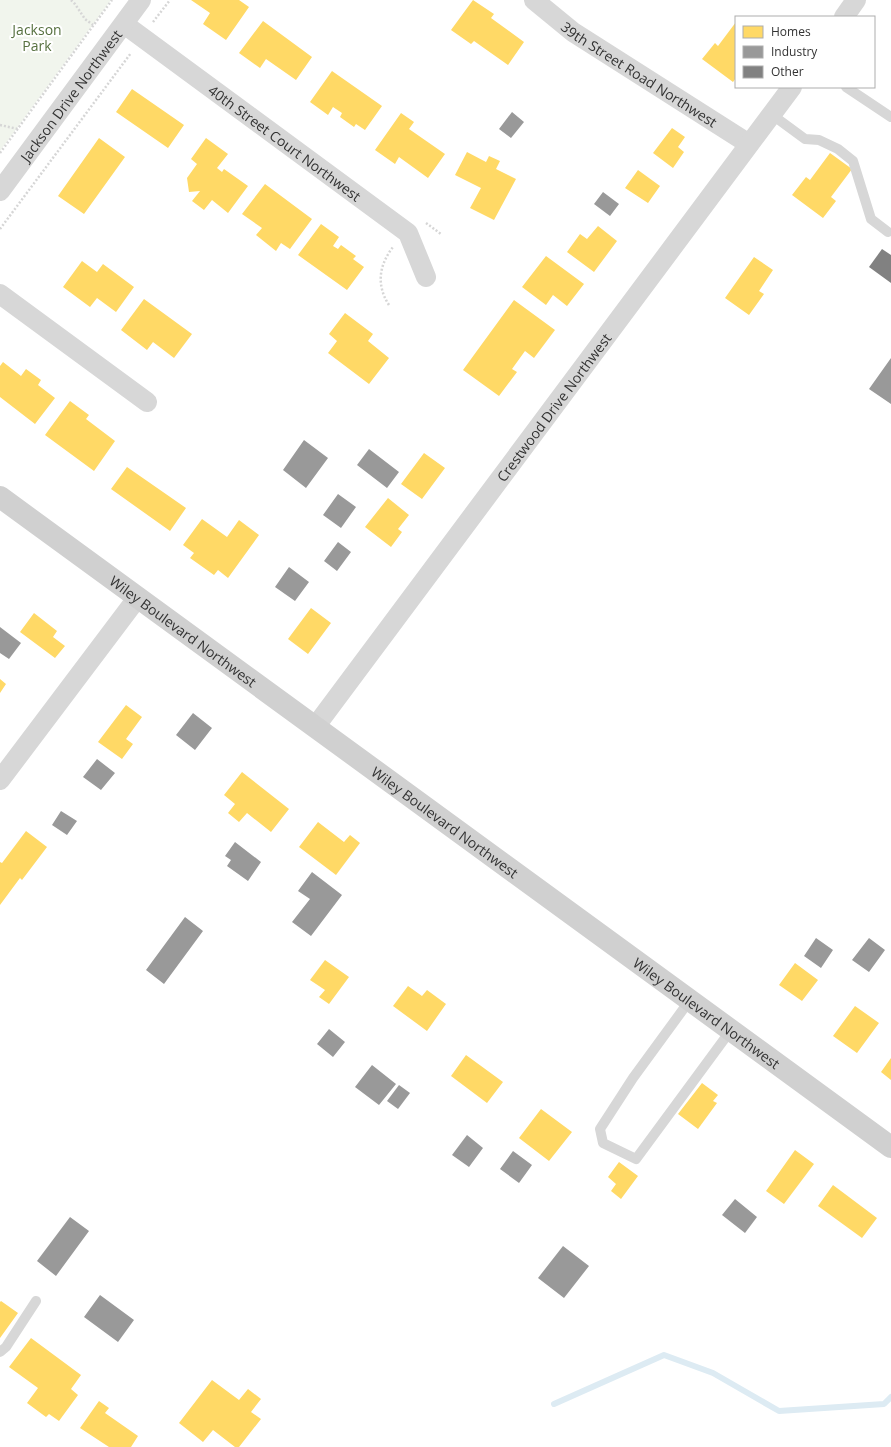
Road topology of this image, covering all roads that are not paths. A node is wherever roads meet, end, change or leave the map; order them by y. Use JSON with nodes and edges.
{"nodes":[{"id":1,"x":141,"y":0,"type":"edge"},
{"id":2,"x":534,"y":0,"type":"edge"},
{"id":3,"x":856,"y":0,"type":"edge"},
{"id":4,"x":845,"y":16,"type":"edge"},
{"id":5,"x":124,"y":24,"type":"junction"},
{"id":6,"x":791,"y":88,"type":"edge"},
{"id":7,"x":848,"y":88,"type":"edge"},
{"id":8,"x":771,"y":114,"type":"junction"},
{"id":9,"x":891,"y":117,"type":"edge"},
{"id":10,"x":749,"y":144,"type":"junction"},
{"id":11,"x":0,"y":192,"type":"edge"},
{"id":12,"x":888,"y":232,"type":"dead end"},
{"id":13,"x":426,"y":277,"type":"dead end"},
{"id":14,"x":0,"y":294,"type":"edge"},
{"id":15,"x":147,"y":402,"type":"dead end"},
{"id":16,"x":0,"y":497,"type":"edge"},
{"id":17,"x":138,"y":597,"type":"junction"},
{"id":18,"x":315,"y":727,"type":"junction"},
{"id":19,"x":0,"y":780,"type":"edge"},
{"id":20,"x":690,"y":1000,"type":"junction"},
{"id":21,"x":731,"y":1030,"type":"junction"},
{"id":22,"x":891,"y":1147,"type":"edge"},
{"id":23,"x":36,"y":1301,"type":"dead end"},
{"id":24,"x":0,"y":1352,"type":"edge"}],
"edges":[{"from":1,"to":5,"type":"street","name":"Jackson Drive Northwest"},
{"from":2,"to":10,"type":"street","name":"39th Street Road Northwest"},
{"from":3,"to":4,"type":"street"},
{"from":5,"to":11,"type":"street","name":"Jackson Drive Northwest"},
{"from":5,"to":13,"type":"street","name":"40th Street Court Northwest"},
{"from":6,"to":8,"type":"street","name":"Crestwood Drive Northwest"},
{"from":7,"to":9,"type":"lane"},
{"from":8,"to":10,"type":"street","name":"Crestwood Drive Northwest"},
{"from":8,"to":12,"type":"lane"},
{"from":10,"to":18,"type":"street","name":"Crestwood Drive Northwest"},
{"from":14,"to":15,"type":"street"},
{"from":16,"to":17,"type":"street","name":"Wiley Boulevard Northwest"},
{"from":17,"to":18,"type":"street","name":"Wiley Boulevard Northwest"},
{"from":17,"to":19,"type":"street"},
{"from":18,"to":20,"type":"street","name":"Wiley Boulevard Northwest"},
{"from":20,"to":21,"type":"street","name":"Wiley Boulevard Northwest"},
{"from":20,"to":21,"type":"lane"},
{"from":21,"to":22,"type":"street","name":"Wiley Boulevard Northwest"},
{"from":23,"to":24,"type":"lane"}]}
